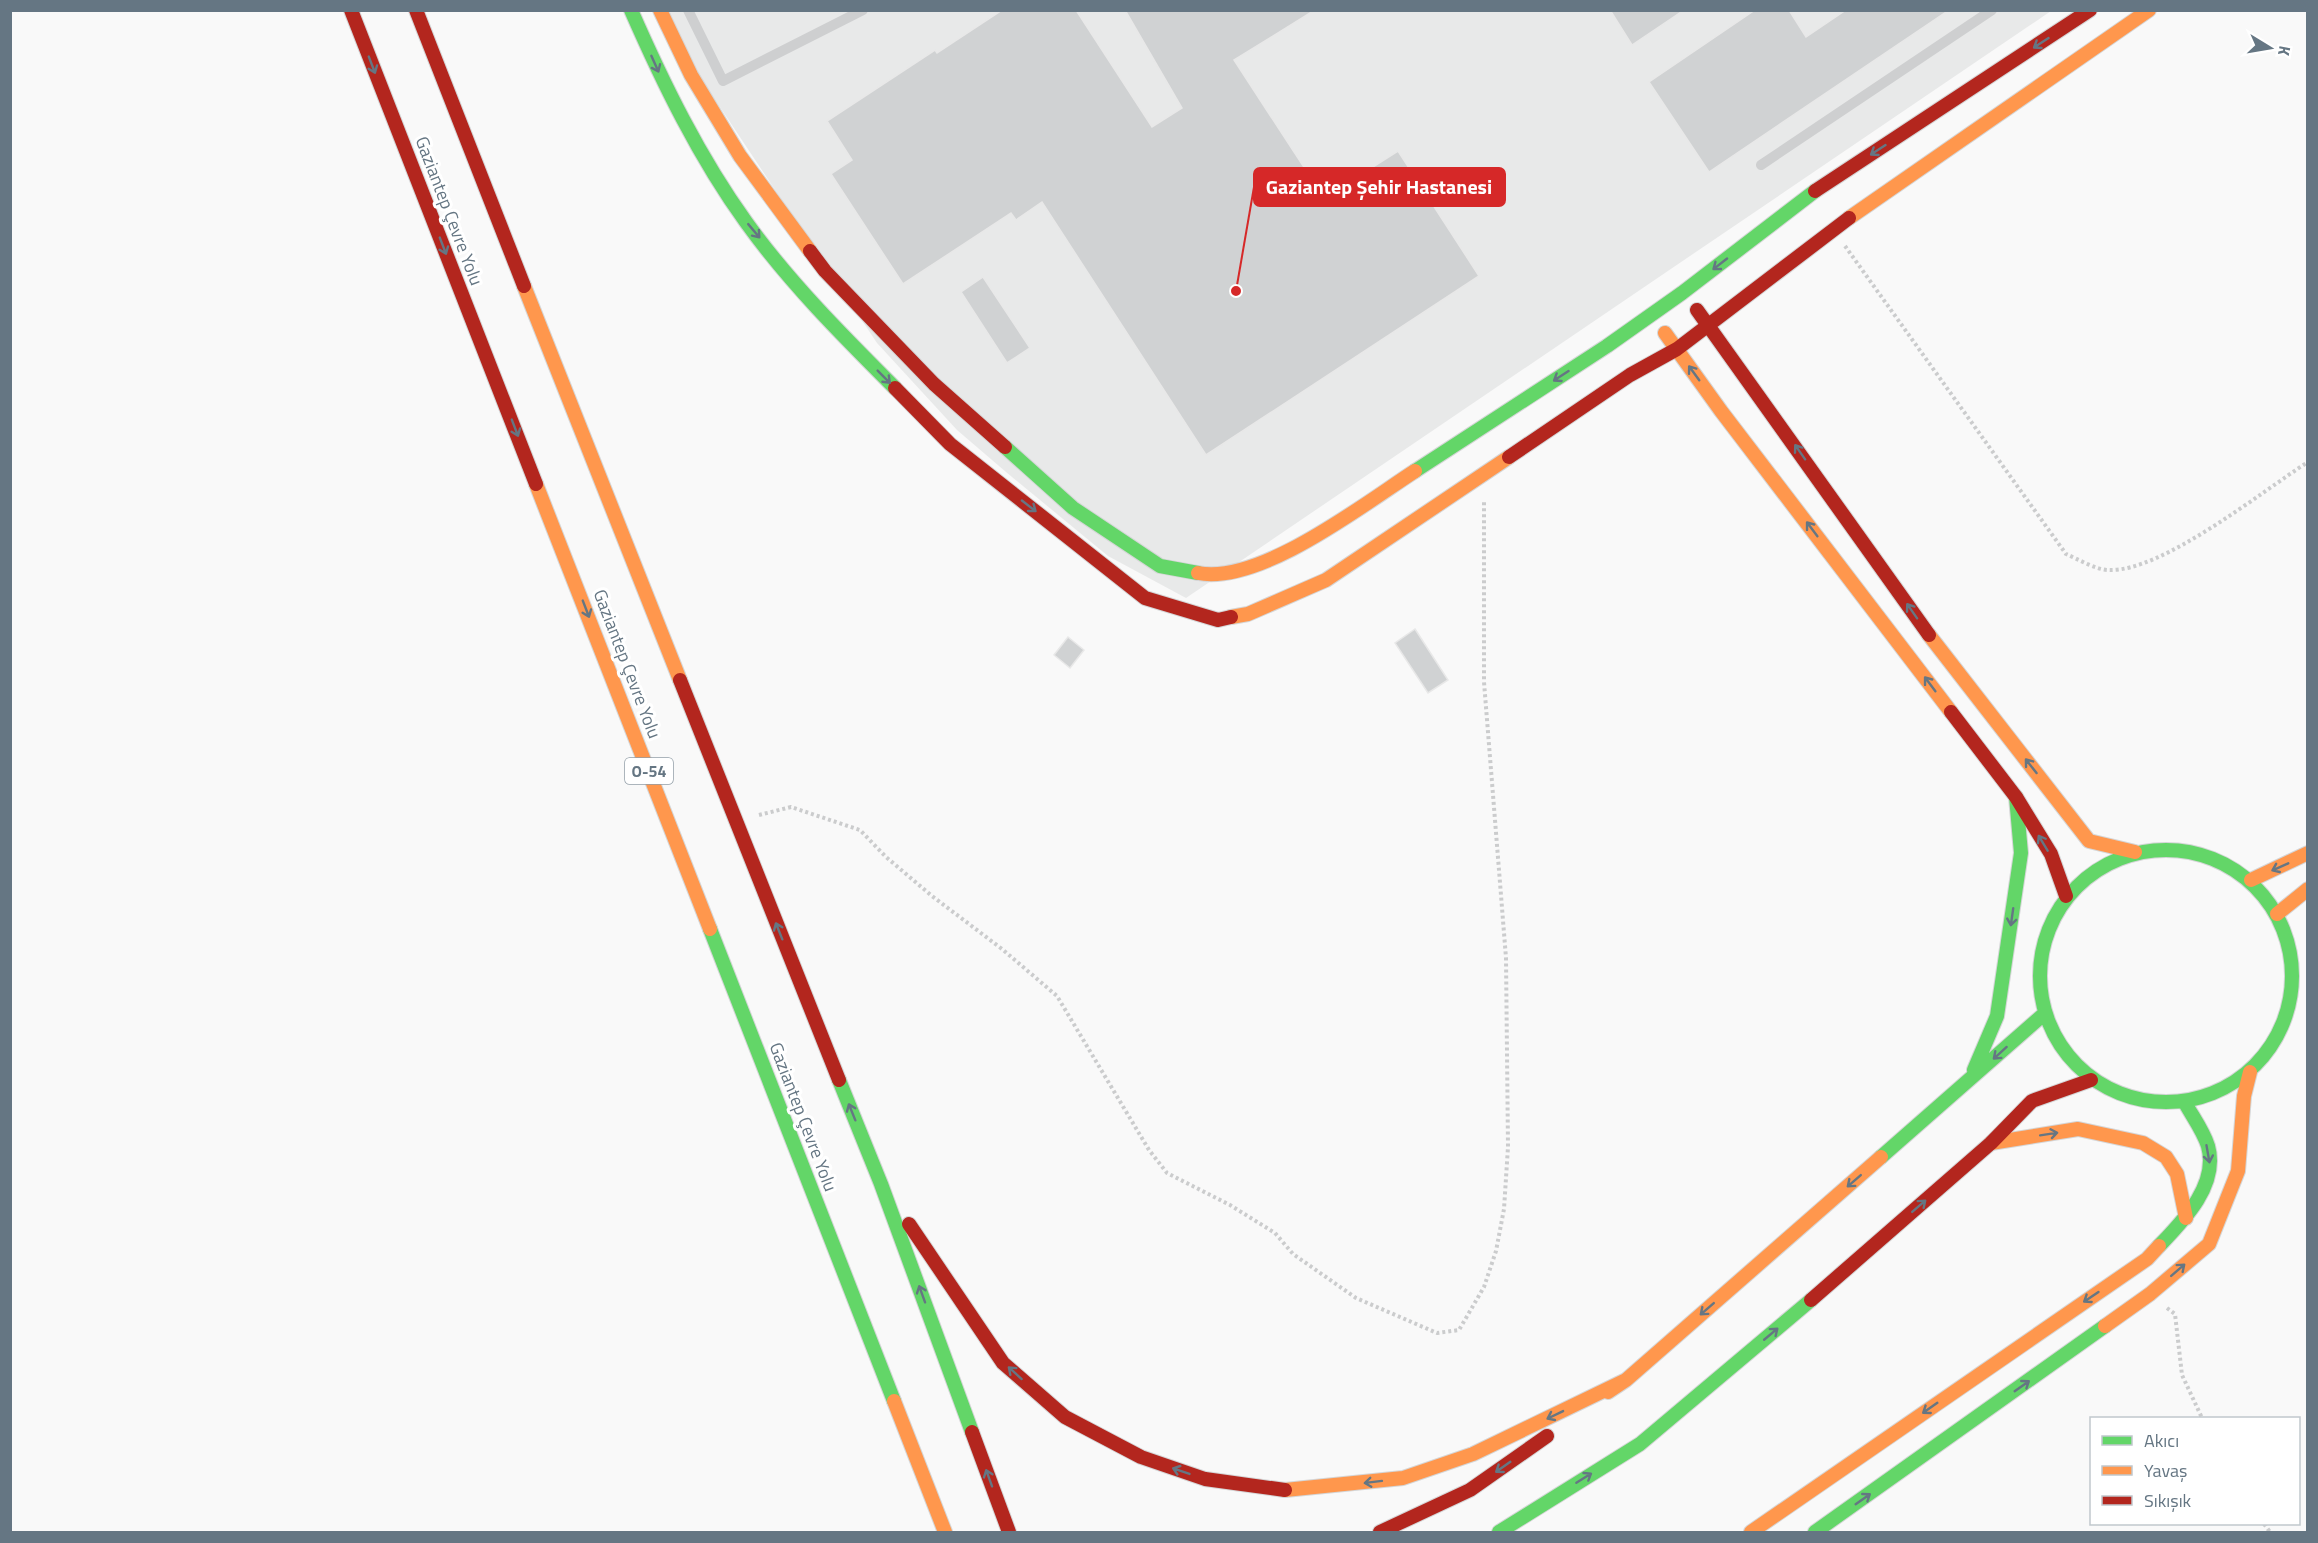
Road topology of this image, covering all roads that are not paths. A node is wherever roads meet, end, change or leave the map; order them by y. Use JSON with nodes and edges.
{"nodes":[{"id":1,"x":351,"y":10,"type":"edge"},
{"id":2,"x":416,"y":10,"type":"edge"},
{"id":3,"x":631,"y":10,"type":"edge"},
{"id":4,"x":660,"y":10,"type":"edge"},
{"id":5,"x":688,"y":10,"type":"edge"},
{"id":6,"x":863,"y":10,"type":"edge"},
{"id":7,"x":1992,"y":10,"type":"edge"},
{"id":8,"x":2090,"y":10,"type":"edge"},
{"id":9,"x":2149,"y":10,"type":"edge"},
{"id":10,"x":1761,"y":165,"type":"dead end"},
{"id":11,"x":1682,"y":293,"type":"junction"},
{"id":12,"x":1652,"y":314,"type":"junction"},
{"id":13,"x":1709,"y":324,"type":"junction"},
{"id":14,"x":1677,"y":349,"type":"junction"},
{"id":15,"x":2016,"y":797,"type":"junction"},
{"id":16,"x":2135,"y":852,"type":"junction"},
{"id":17,"x":2307,"y":853,"type":"edge"},
{"id":18,"x":2251,"y":880,"type":"junction"},
{"id":19,"x":2307,"y":889,"type":"edge"},
{"id":20,"x":2066,"y":896,"type":"junction"},
{"id":21,"x":2277,"y":914,"type":"junction"},
{"id":22,"x":2044,"y":1014,"type":"junction"},
{"id":23,"x":2250,"y":1072,"type":"junction"},
{"id":24,"x":2091,"y":1080,"type":"junction"},
{"id":25,"x":1969,"y":1081,"type":"junction"},
{"id":26,"x":2184,"y":1101,"type":"junction"},
{"id":27,"x":1991,"y":1143,"type":"junction"},
{"id":28,"x":881,"y":1184,"type":"junction"},
{"id":29,"x":2186,"y":1218,"type":"junction"},
{"id":30,"x":1626,"y":1380,"type":"junction"},
{"id":31,"x":1499,"y":1531,"type":"edge"},
{"id":32,"x":945,"y":1533,"type":"edge"},
{"id":33,"x":1009,"y":1533,"type":"edge"},
{"id":34,"x":1380,"y":1533,"type":"edge"},
{"id":35,"x":1752,"y":1533,"type":"edge"},
{"id":36,"x":1815,"y":1533,"type":"edge"}],
"edges":[{"from":1,"to":32,"type":"main road","name":"Gaziantep Çevre Yolu","number":"O-54","one_way":true},
{"from":28,"to":2,"type":"main road","one_way":true},
{"from":3,"to":14,"type":"main road","one_way":true},
{"from":12,"to":4,"type":"main road","one_way":true},
{"from":5,"to":6,"type":"lane"},
{"from":7,"to":10,"type":"lane"},
{"from":8,"to":11,"type":"main road","one_way":true},
{"from":9,"to":13,"type":"main road"},
{"from":11,"to":12,"type":"main road"},
{"from":11,"to":13,"type":"main road"},
{"from":12,"to":14,"type":"main road"},
{"from":13,"to":14,"type":"main road"},
{"from":16,"to":13,"type":"main road","one_way":true},
{"from":15,"to":14,"type":"main road","one_way":true},
{"from":20,"to":15,"type":"main road","one_way":true},
{"from":15,"to":25,"type":"main road","one_way":true},
{"from":16,"to":18,"type":"main road"},
{"from":16,"to":20,"type":"main road"},
{"from":17,"to":18,"type":"main road","one_way":true},
{"from":18,"to":21,"type":"main road"},
{"from":19,"to":21,"type":"main road"},
{"from":20,"to":22,"type":"main road"},
{"from":21,"to":23,"type":"main road"},
{"from":22,"to":24,"type":"main road"},
{"from":22,"to":25,"type":"main road","one_way":true},
{"from":23,"to":26,"type":"main road"},
{"from":36,"to":23,"type":"main road","one_way":true},
{"from":24,"to":26,"type":"main road"},
{"from":24,"to":27,"type":"main road"},
{"from":25,"to":30,"type":"main road","one_way":true},
{"from":26,"to":29,"type":"main road","one_way":true},
{"from":27,"to":29,"type":"main road","one_way":true},
{"from":31,"to":27,"type":"main road","one_way":true},
{"from":30,"to":28,"type":"main road","one_way":true},
{"from":33,"to":28,"type":"main road","one_way":true},
{"from":29,"to":35,"type":"main road","one_way":true},
{"from":30,"to":34,"type":"main road","one_way":true}]}
